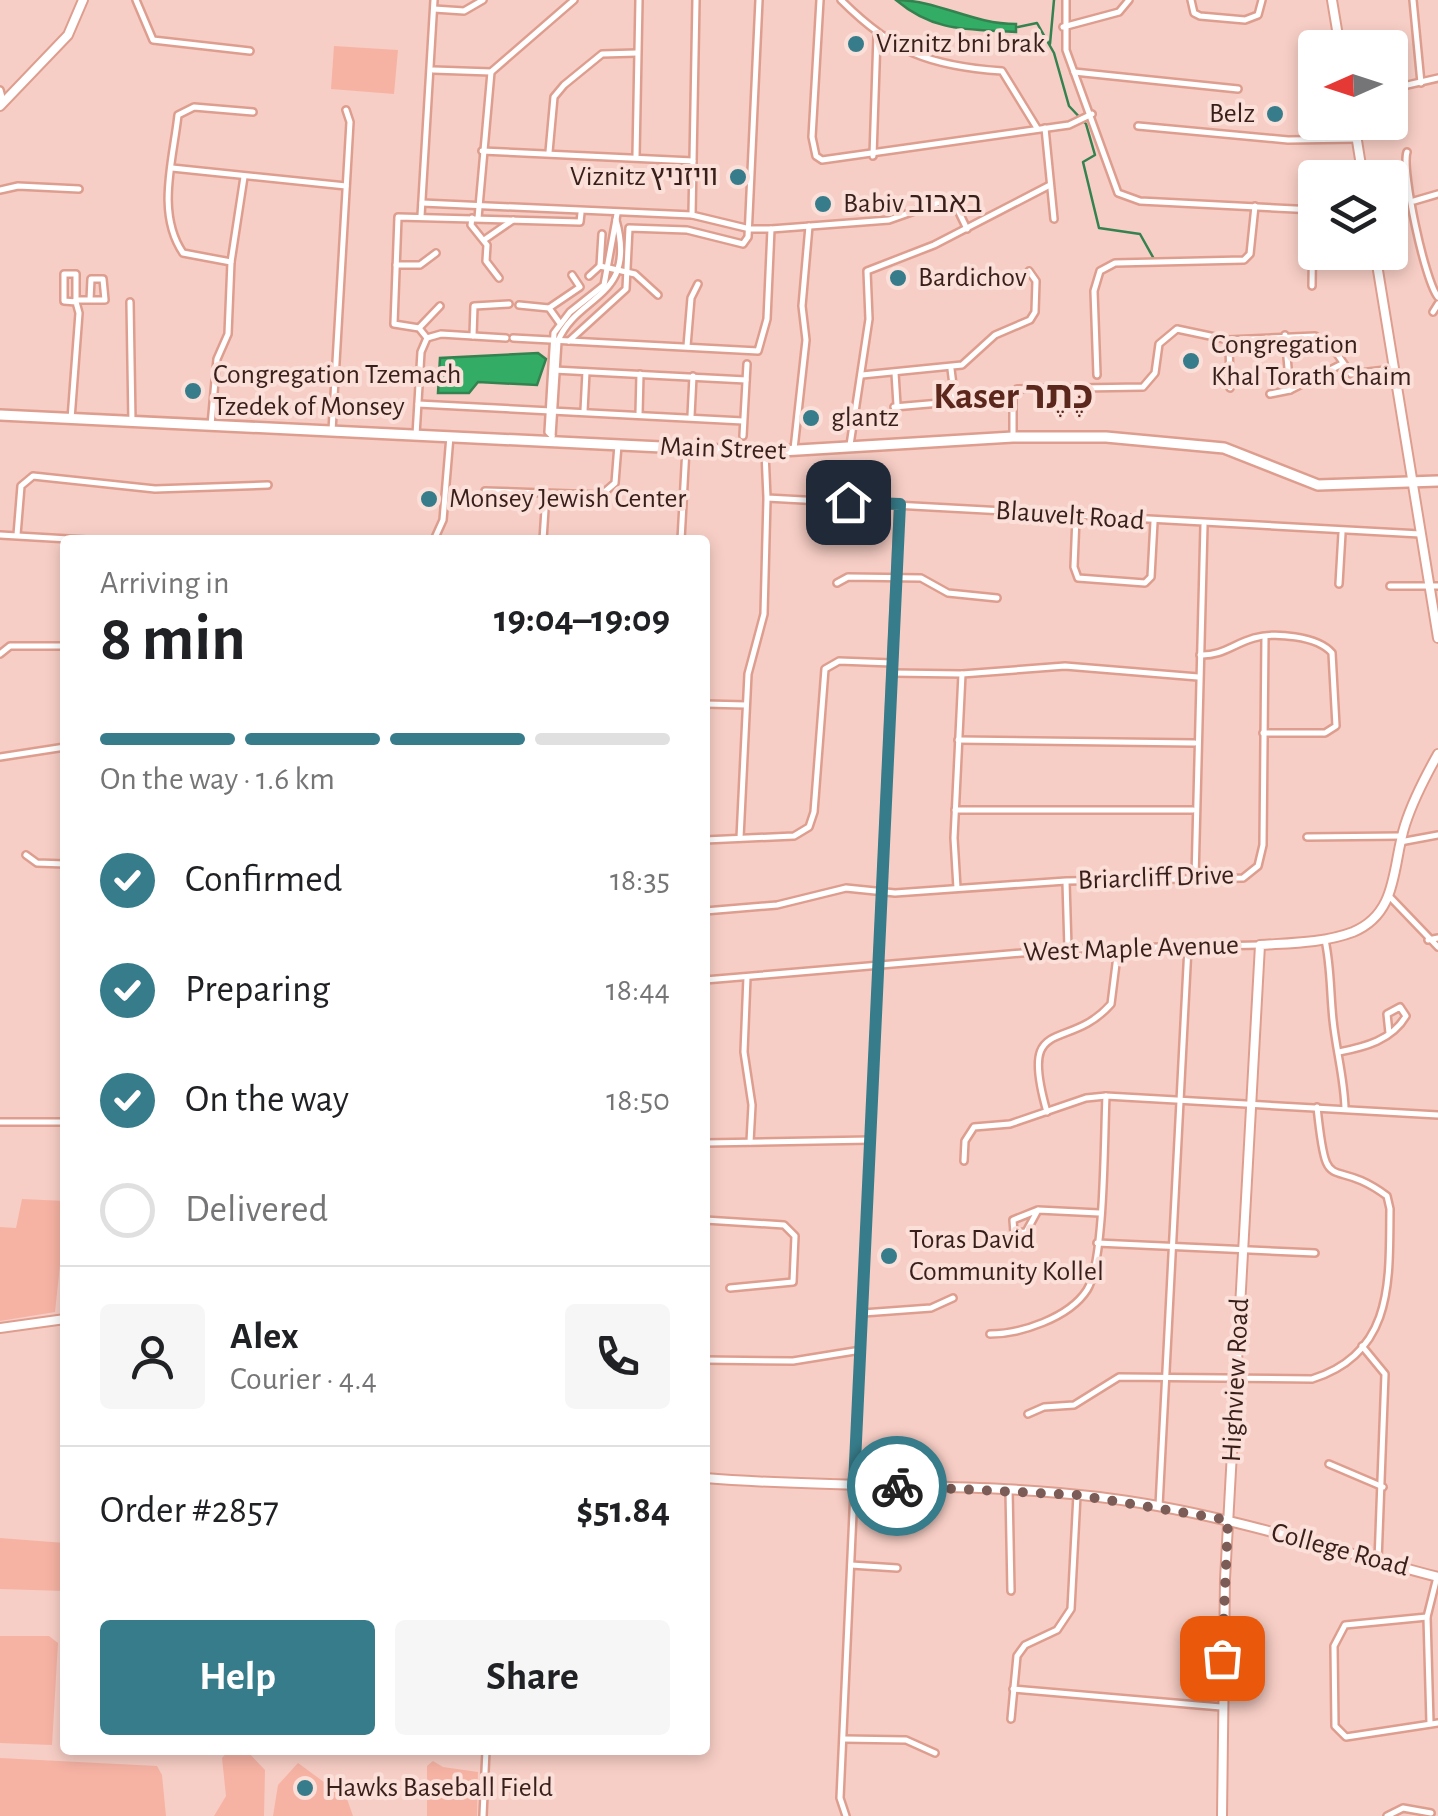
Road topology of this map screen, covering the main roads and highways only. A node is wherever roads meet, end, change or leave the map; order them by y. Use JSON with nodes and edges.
{"nodes":[{"id":1,"x":0,"y":415,"type":"edge"},
{"id":2,"x":1438,"y":481,"type":"edge"}],
"edges":[{"from":1,"to":2,"type":"main road","name":"Main Street"}]}
